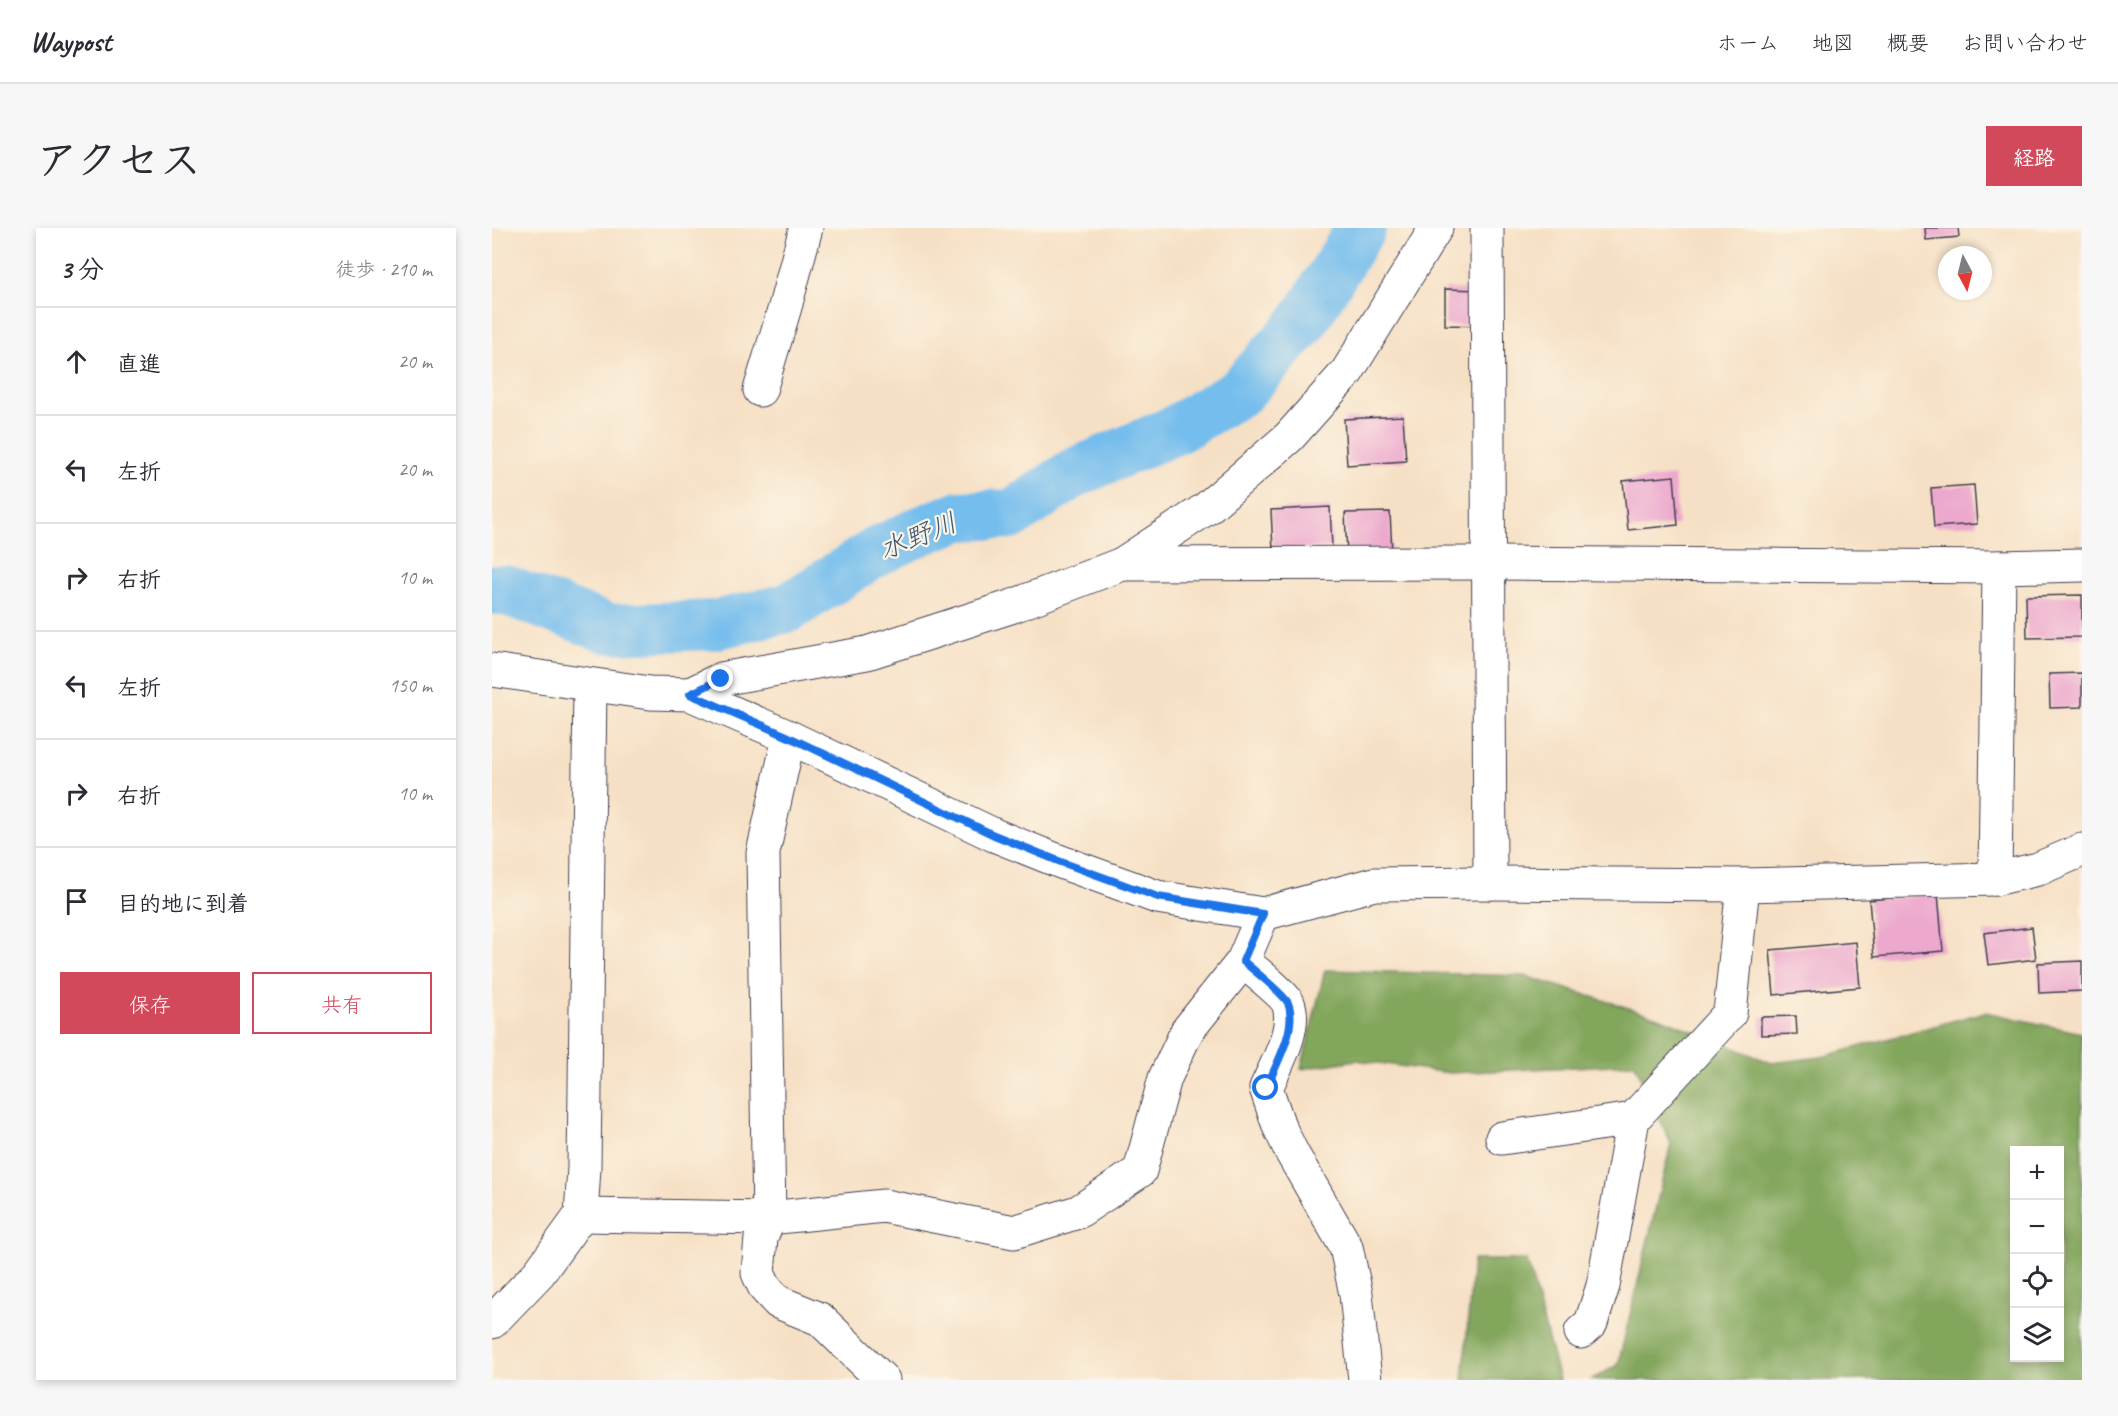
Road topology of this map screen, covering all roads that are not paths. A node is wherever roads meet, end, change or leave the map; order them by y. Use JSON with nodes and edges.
{"nodes":[{"id":1,"x":806,"y":228,"type":"edge"},
{"id":2,"x":1436,"y":228,"type":"edge"},
{"id":3,"x":1487,"y":228,"type":"edge"},
{"id":4,"x":760,"y":390,"type":"dead end"},
{"id":5,"x":1488,"y":563,"type":"junction"},
{"id":6,"x":1122,"y":564,"type":"junction"},
{"id":7,"x":2082,"y":565,"type":"edge"},
{"id":8,"x":1999,"y":567,"type":"junction"},
{"id":9,"x":492,"y":670,"type":"edge"},
{"id":10,"x":590,"y":686,"type":"junction"},
{"id":11,"x":690,"y":694,"type":"junction"},
{"id":12,"x":789,"y":737,"type":"junction"},
{"id":13,"x":2082,"y":850,"type":"edge"},
{"id":14,"x":1995,"y":879,"type":"junction"},
{"id":15,"x":1490,"y":883,"type":"junction"},
{"id":16,"x":1743,"y":885,"type":"junction"},
{"id":17,"x":1263,"y":914,"type":"junction"},
{"id":18,"x":1243,"y":961,"type":"junction"},
{"id":19,"x":1633,"y":1119,"type":"junction"},
{"id":20,"x":1502,"y":1138,"type":"dead end"},
{"id":21,"x":581,"y":1215,"type":"junction"},
{"id":22,"x":769,"y":1218,"type":"junction"},
{"id":23,"x":492,"y":1322,"type":"edge"},
{"id":24,"x":1581,"y":1332,"type":"dead end"},
{"id":25,"x":883,"y":1380,"type":"edge"},
{"id":26,"x":1365,"y":1380,"type":"edge"}],
"edges":[{"from":1,"to":4,"type":"street"},
{"from":2,"to":6,"type":"street"},
{"from":3,"to":5,"type":"street"},
{"from":5,"to":6,"type":"street"},
{"from":5,"to":8,"type":"street"},
{"from":5,"to":15,"type":"street"},
{"from":6,"to":11,"type":"street"},
{"from":7,"to":8,"type":"street"},
{"from":8,"to":14,"type":"street"},
{"from":9,"to":10,"type":"street"},
{"from":10,"to":11,"type":"street"},
{"from":10,"to":21,"type":"street"},
{"from":11,"to":12,"type":"street"},
{"from":12,"to":17,"type":"street"},
{"from":12,"to":22,"type":"street"},
{"from":13,"to":14,"type":"street"},
{"from":14,"to":16,"type":"street"},
{"from":15,"to":16,"type":"street"},
{"from":15,"to":17,"type":"street"},
{"from":16,"to":19,"type":"street"},
{"from":17,"to":18,"type":"street"},
{"from":18,"to":22,"type":"street"},
{"from":18,"to":26,"type":"street"},
{"from":19,"to":20,"type":"street"},
{"from":19,"to":24,"type":"street"},
{"from":21,"to":22,"type":"street"},
{"from":21,"to":23,"type":"street"},
{"from":22,"to":25,"type":"street"}]}
